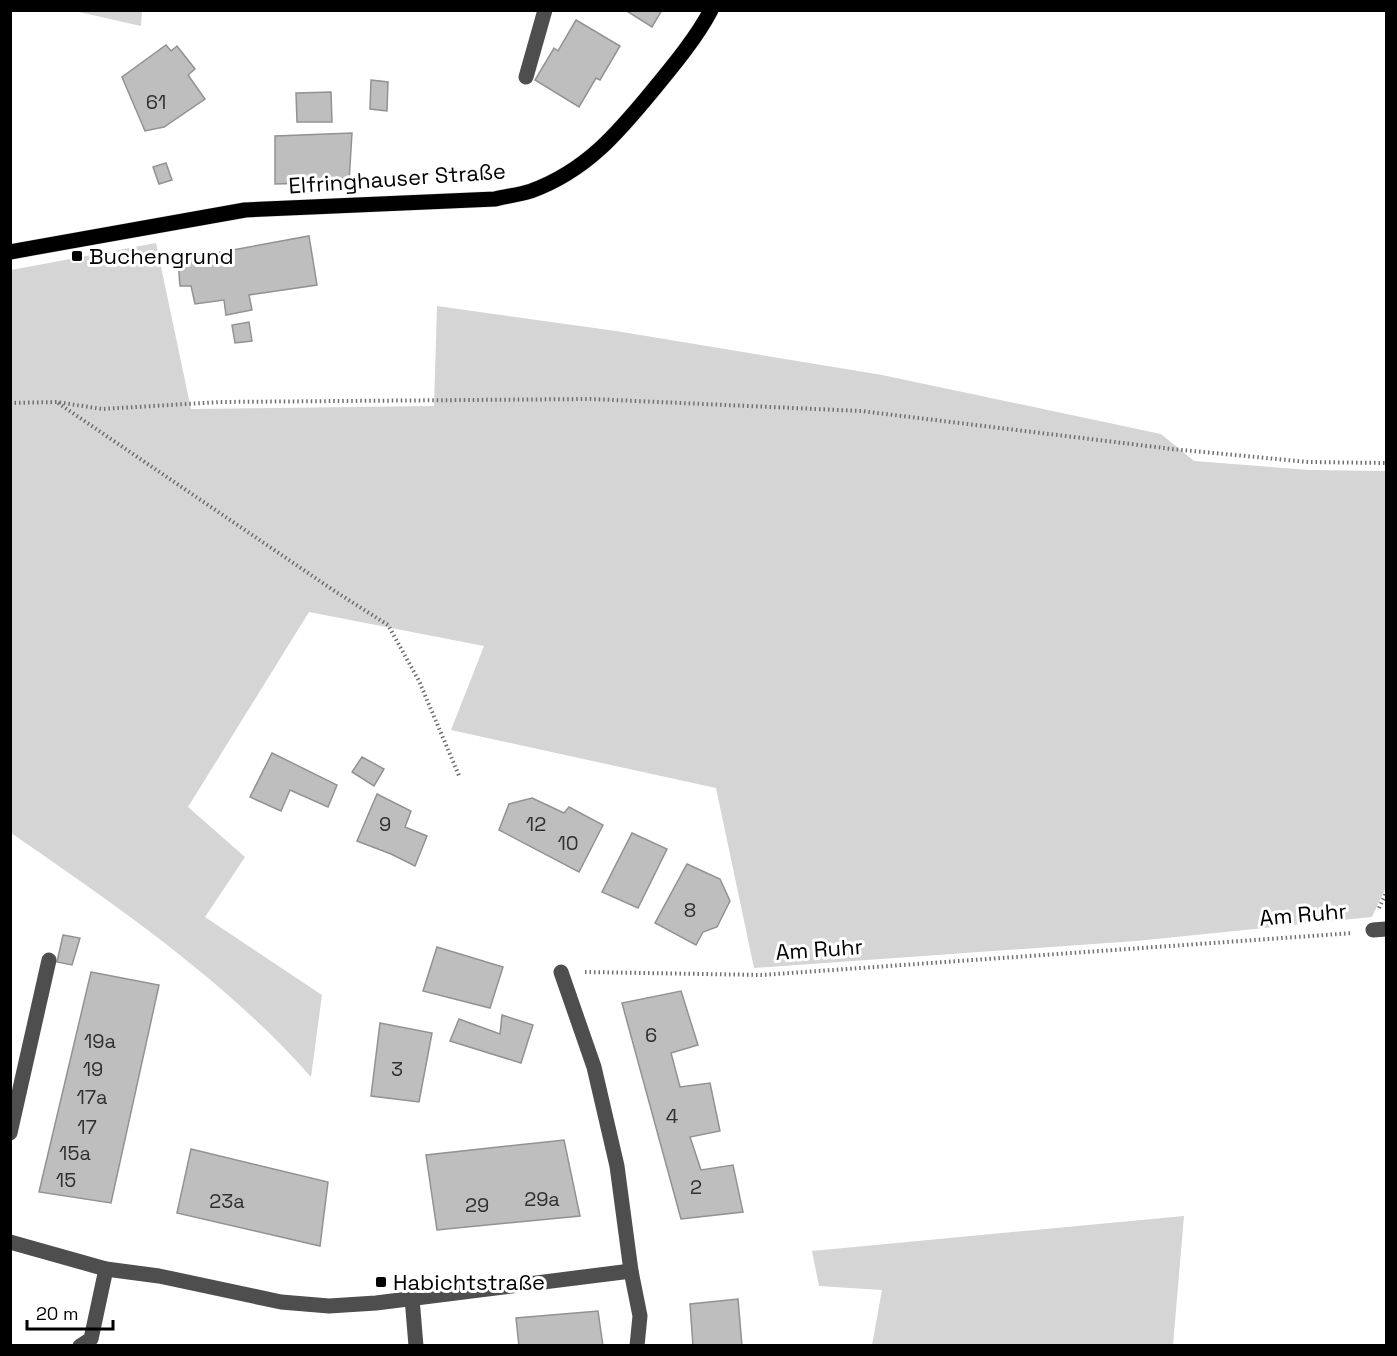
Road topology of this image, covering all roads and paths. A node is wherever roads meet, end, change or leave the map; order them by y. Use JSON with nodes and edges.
{"nodes":[{"id":1,"x":545,"y":10,"type":"edge"},
{"id":2,"x":711,"y":10,"type":"edge"},
{"id":3,"x":526,"y":77,"type":"dead end"},
{"id":4,"x":10,"y":252,"type":"edge"},
{"id":5,"x":57,"y":402,"type":"junction"},
{"id":6,"x":10,"y":403,"type":"edge"},
{"id":7,"x":1386,"y":463,"type":"edge"},
{"id":8,"x":460,"y":778,"type":"dead end"},
{"id":9,"x":1380,"y":930,"type":"edge"},
{"id":10,"x":49,"y":960,"type":"dead end"},
{"id":11,"x":561,"y":972,"type":"joint"},
{"id":12,"x":10,"y":1133,"type":"edge"},
{"id":13,"x":10,"y":1242,"type":"edge"},
{"id":14,"x":106,"y":1269,"type":"junction"},
{"id":15,"x":631,"y":1271,"type":"junction"},
{"id":16,"x":412,"y":1298,"type":"junction"},
{"id":17,"x":80,"y":1346,"type":"edge"},
{"id":18,"x":416,"y":1346,"type":"edge"},
{"id":19,"x":637,"y":1346,"type":"edge"}],
"edges":[{"from":1,"to":3,"type":"street"},
{"from":2,"to":4,"type":"main road","name":"Elfringhauser Straße"},
{"from":5,"to":6,"type":"path"},
{"from":5,"to":7,"type":"path"},
{"from":5,"to":8,"type":"path"},
{"from":9,"to":11,"type":"path","name":"Am Ruhr"},
{"from":10,"to":12,"type":"street"},
{"from":11,"to":15,"type":"street"},
{"from":13,"to":14,"type":"street"},
{"from":14,"to":16,"type":"street"},
{"from":14,"to":17,"type":"street"},
{"from":15,"to":16,"type":"street"},
{"from":15,"to":19,"type":"street"},
{"from":16,"to":18,"type":"street"}]}
